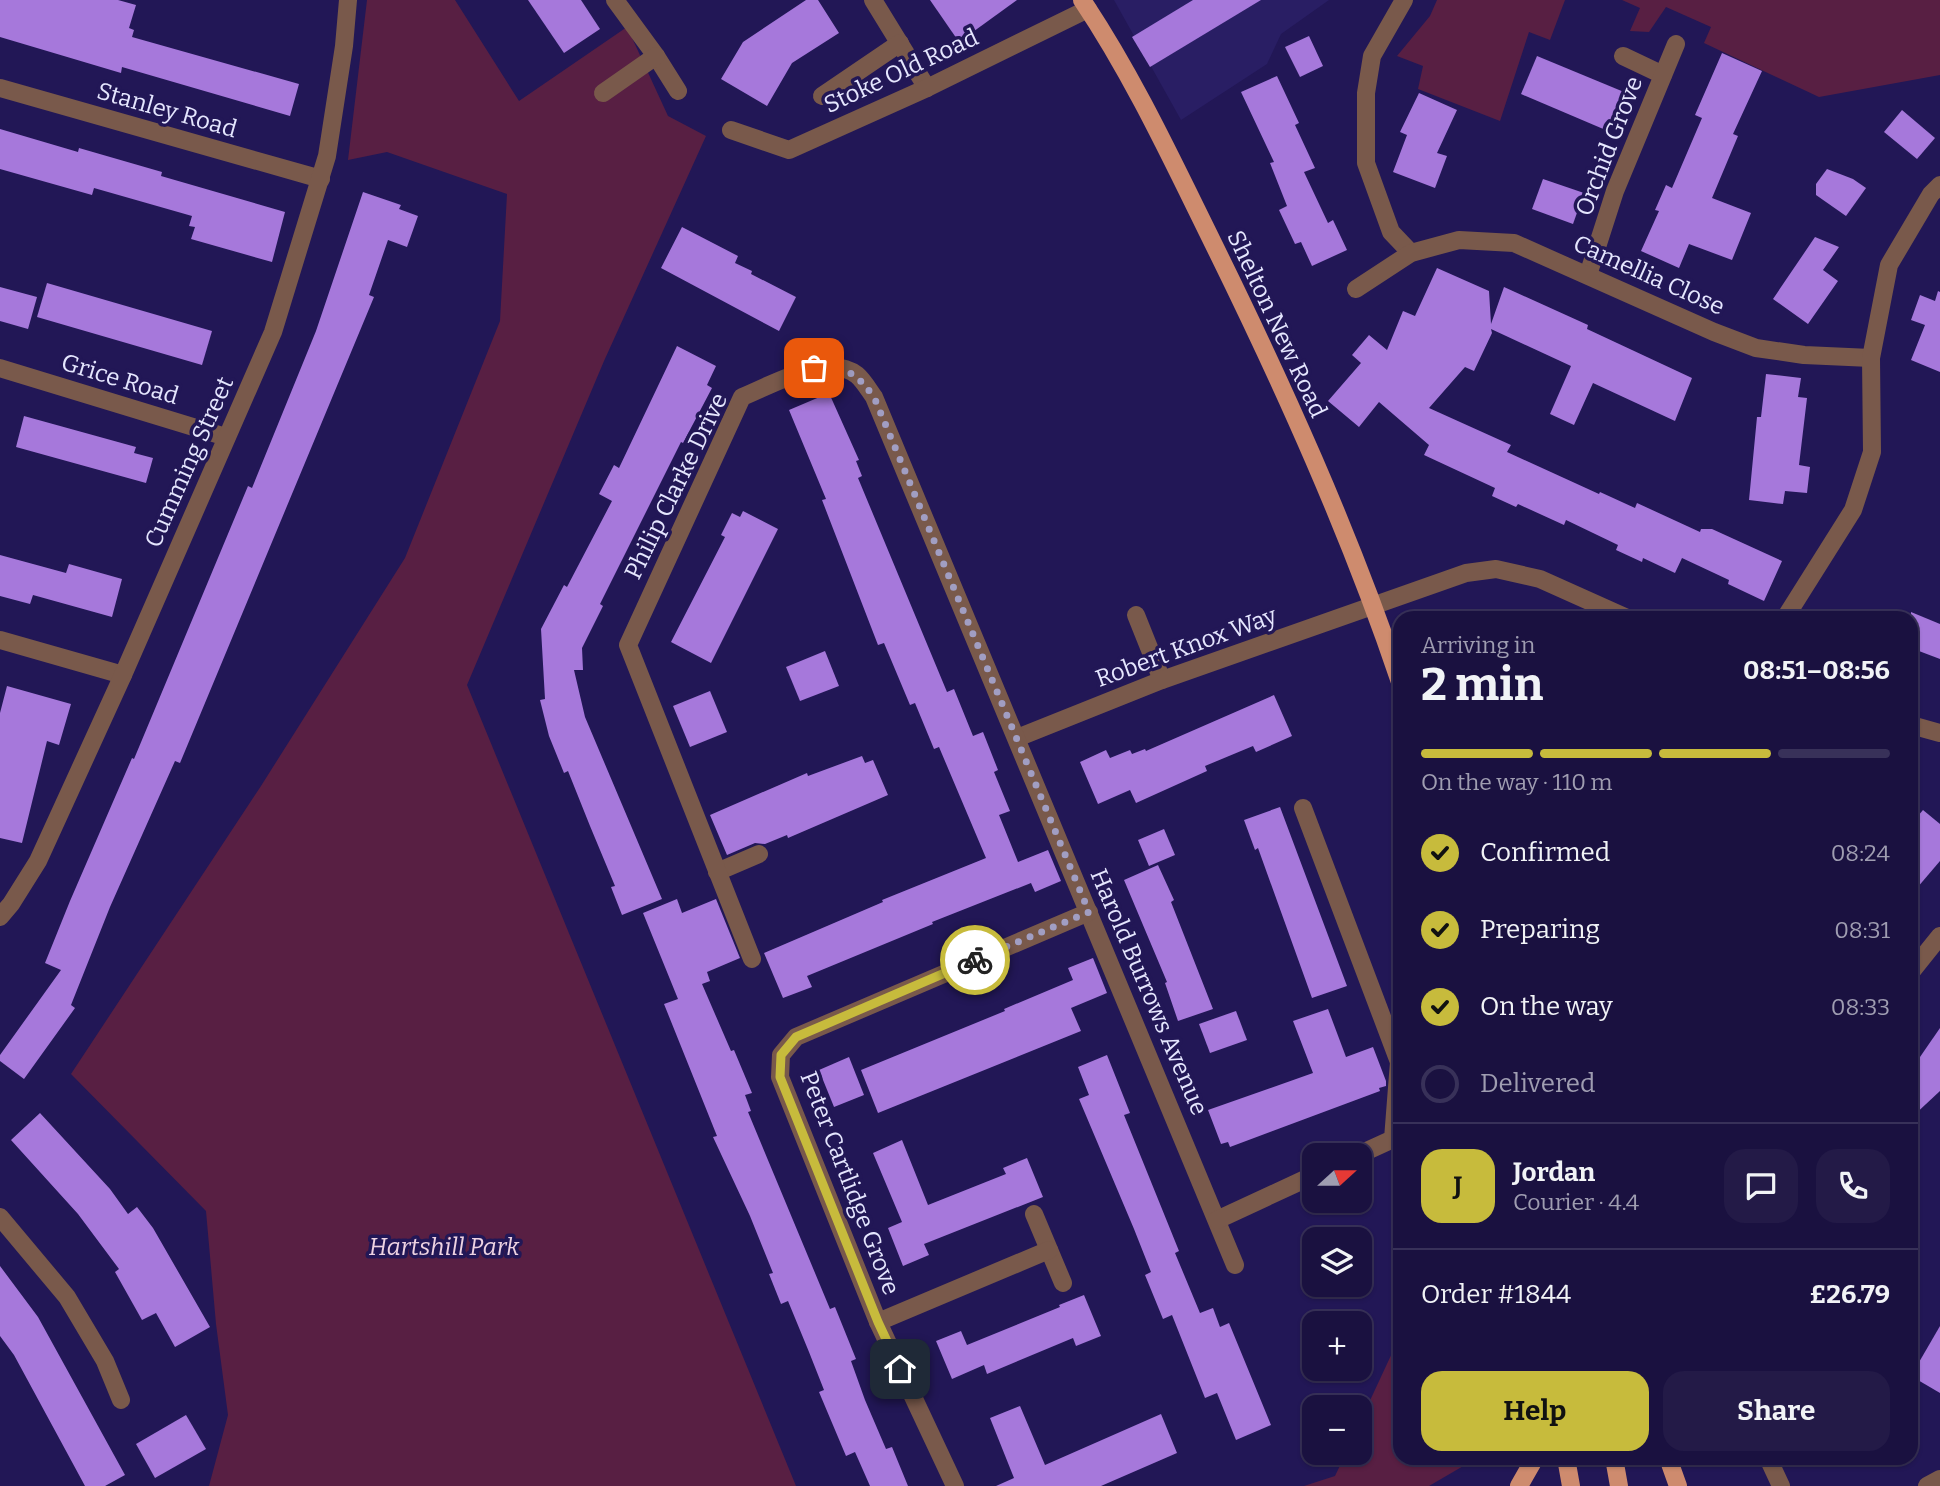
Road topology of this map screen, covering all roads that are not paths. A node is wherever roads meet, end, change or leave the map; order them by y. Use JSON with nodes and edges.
{"nodes":[{"id":1,"x":348,"y":0,"type":"edge"},
{"id":2,"x":615,"y":0,"type":"edge"},
{"id":3,"x":873,"y":0,"type":"edge"},
{"id":4,"x":1404,"y":0,"type":"edge"},
{"id":5,"x":1085,"y":4,"type":"edge"},
{"id":6,"x":900,"y":43,"type":"junction"},
{"id":7,"x":1676,"y":44,"type":"dead end"},
{"id":8,"x":656,"y":56,"type":"junction"},
{"id":9,"x":1623,"y":56,"type":"dead end"},
{"id":10,"x":1663,"y":75,"type":"junction"},
{"id":11,"x":0,"y":88,"type":"edge"},
{"id":12,"x":927,"y":88,"type":"junction"},
{"id":13,"x":678,"y":91,"type":"dead end"},
{"id":14,"x":603,"y":93,"type":"dead end"},
{"id":15,"x":822,"y":96,"type":"dead end"},
{"id":16,"x":731,"y":130,"type":"dead end"},
{"id":17,"x":321,"y":180,"type":"junction"},
{"id":18,"x":1940,"y":185,"type":"edge"},
{"id":19,"x":1411,"y":253,"type":"junction"},
{"id":20,"x":1588,"y":275,"type":"junction"},
{"id":21,"x":1356,"y":289,"type":"dead end"},
{"id":22,"x":1871,"y":358,"type":"junction"},
{"id":23,"x":0,"y":368,"type":"edge"},
{"id":24,"x":226,"y":437,"type":"junction"},
{"id":25,"x":1374,"y":605,"type":"junction"},
{"id":26,"x":1611,"y":611,"type":"edge"},
{"id":27,"x":1789,"y":611,"type":"edge"},
{"id":28,"x":1136,"y":615,"type":"dead end"},
{"id":29,"x":0,"y":640,"type":"edge"},
{"id":30,"x":1393,"y":661,"type":"edge"},
{"id":31,"x":123,"y":675,"type":"junction"},
{"id":32,"x":1162,"y":680,"type":"junction"},
{"id":33,"x":1918,"y":727,"type":"edge"},
{"id":34,"x":1940,"y":733,"type":"edge"},
{"id":35,"x":1017,"y":738,"type":"junction"},
{"id":36,"x":1303,"y":808,"type":"dead end"},
{"id":37,"x":759,"y":854,"type":"dead end"},
{"id":38,"x":717,"y":872,"type":"junction"},
{"id":39,"x":4,"y":908,"type":"edge"},
{"id":40,"x":1089,"y":912,"type":"junction"},
{"id":41,"x":1940,"y":936,"type":"edge"},
{"id":42,"x":752,"y":958,"type":"dead end"},
{"id":43,"x":1918,"y":963,"type":"edge"},
{"id":44,"x":1393,"y":1046,"type":"edge"},
{"id":45,"x":1393,"y":1143,"type":"edge"},
{"id":46,"x":1372,"y":1150,"type":"edge"},
{"id":47,"x":1302,"y":1181,"type":"edge"},
{"id":48,"x":1034,"y":1214,"type":"dead end"},
{"id":49,"x":0,"y":1217,"type":"edge"},
{"id":50,"x":1217,"y":1220,"type":"junction"},
{"id":51,"x":1049,"y":1250,"type":"junction"},
{"id":52,"x":1236,"y":1265,"type":"dead end"},
{"id":53,"x":1063,"y":1283,"type":"dead end"},
{"id":54,"x":878,"y":1322,"type":"junction"},
{"id":55,"x":121,"y":1400,"type":"dead end"},
{"id":56,"x":1531,"y":1465,"type":"edge"},
{"id":57,"x":1567,"y":1465,"type":"edge"},
{"id":58,"x":1615,"y":1465,"type":"edge"},
{"id":59,"x":1670,"y":1465,"type":"edge"},
{"id":60,"x":1771,"y":1465,"type":"edge"},
{"id":61,"x":1940,"y":1479,"type":"edge"},
{"id":62,"x":955,"y":1486,"type":"edge"},
{"id":63,"x":1518,"y":1486,"type":"edge"},
{"id":64,"x":1571,"y":1486,"type":"edge"},
{"id":65,"x":1619,"y":1486,"type":"edge"},
{"id":66,"x":1678,"y":1486,"type":"edge"},
{"id":67,"x":1781,"y":1486,"type":"edge"},
{"id":68,"x":1927,"y":1486,"type":"edge"}],
"edges":[{"from":1,"to":17,"type":"street","name":"Cumming Street"},
{"from":2,"to":8,"type":"street"},
{"from":3,"to":6,"type":"street"},
{"from":4,"to":19,"type":"street"},
{"from":5,"to":12,"type":"street","name":"Stoke Old Road"},
{"from":5,"to":25,"type":"main road","name":"Shelton New Road"},
{"from":6,"to":12,"type":"street"},
{"from":6,"to":15,"type":"street"},
{"from":7,"to":10,"type":"street","name":"Orchid Grove"},
{"from":8,"to":13,"type":"street"},
{"from":8,"to":14,"type":"street"},
{"from":9,"to":10,"type":"street","name":"Orchid Grove"},
{"from":10,"to":20,"type":"street","name":"Orchid Grove"},
{"from":11,"to":17,"type":"street","name":"Stanley Road"},
{"from":12,"to":16,"type":"street","name":"Stoke Old Road"},
{"from":17,"to":24,"type":"street","name":"Cumming Street"},
{"from":18,"to":22,"type":"street"},
{"from":19,"to":20,"type":"street","name":"Camellia Close"},
{"from":19,"to":21,"type":"street","name":"Camellia Close"},
{"from":20,"to":22,"type":"street","name":"Camellia Close"},
{"from":22,"to":27,"type":"street"},
{"from":23,"to":24,"type":"street","name":"Grice Road"},
{"from":24,"to":31,"type":"street","name":"Cumming Street"},
{"from":25,"to":26,"type":"street","name":"Robert Knox Way"},
{"from":25,"to":30,"type":"main road","name":"Shelton New Road"},
{"from":25,"to":32,"type":"street","name":"Robert Knox Way"},
{"from":28,"to":32,"type":"street"},
{"from":29,"to":31,"type":"street"},
{"from":31,"to":39,"type":"street","name":"Cumming Street"},
{"from":32,"to":35,"type":"street","name":"Robert Knox Way"},
{"from":33,"to":34,"type":"street"},
{"from":35,"to":38,"type":"street","name":"Philip Clarke Drive"},
{"from":35,"to":40,"type":"street","name":"Harold Burrows Avenue"},
{"from":36,"to":44,"type":"street"},
{"from":37,"to":38,"type":"street"},
{"from":38,"to":42,"type":"street","name":"Philip Clarke Drive"},
{"from":40,"to":50,"type":"street","name":"Harold Burrows Avenue"},
{"from":40,"to":54,"type":"street","name":"Peter Cartlidge Grove"},
{"from":41,"to":43,"type":"street"},
{"from":45,"to":46,"type":"street"},
{"from":47,"to":50,"type":"street"},
{"from":48,"to":51,"type":"street"},
{"from":49,"to":55,"type":"street"},
{"from":50,"to":52,"type":"street","name":"Harold Burrows Avenue"},
{"from":51,"to":53,"type":"street"},
{"from":51,"to":54,"type":"street"},
{"from":54,"to":62,"type":"street","name":"Peter Cartlidge Grove"},
{"from":56,"to":63,"type":"main road"},
{"from":57,"to":64,"type":"main road"},
{"from":58,"to":65,"type":"main road"},
{"from":59,"to":66,"type":"main road"},
{"from":60,"to":67,"type":"street"},
{"from":61,"to":68,"type":"street"}]}
